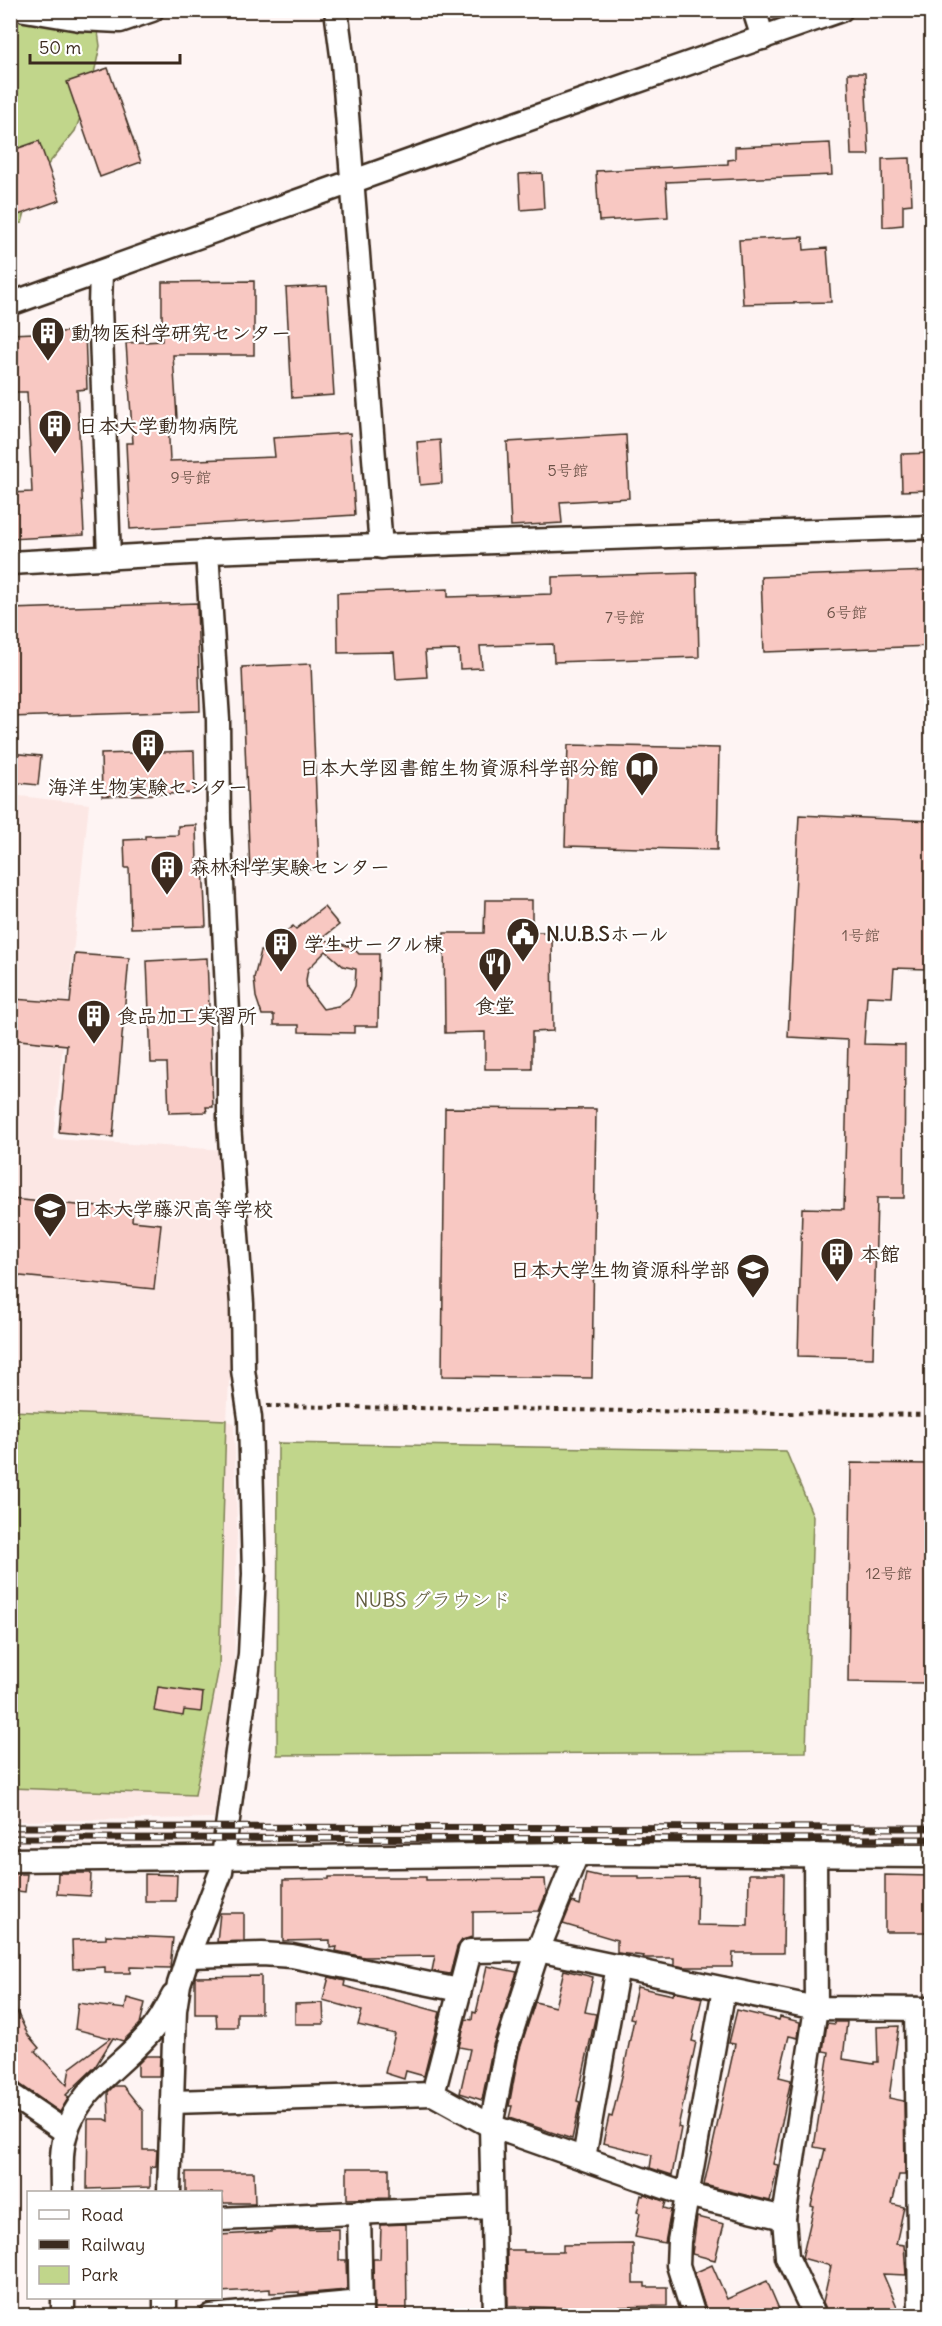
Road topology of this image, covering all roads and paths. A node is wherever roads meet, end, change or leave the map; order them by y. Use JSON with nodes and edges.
{"nodes":[{"id":1,"x":25,"y":10,"type":"edge"},
{"id":2,"x":152,"y":10,"type":"edge"},
{"id":3,"x":336,"y":10,"type":"edge"},
{"id":4,"x":754,"y":10,"type":"edge"},
{"id":5,"x":841,"y":10,"type":"edge"},
{"id":6,"x":763,"y":38,"type":"junction"},
{"id":7,"x":352,"y":182,"type":"junction"},
{"id":8,"x":101,"y":272,"type":"junction"},
{"id":9,"x":10,"y":304,"type":"edge"},
{"id":10,"x":932,"y":527,"type":"edge"},
{"id":11,"x":381,"y":547,"type":"junction"},
{"id":12,"x":207,"y":552,"type":"junction"},
{"id":13,"x":109,"y":558,"type":"junction"},
{"id":14,"x":10,"y":563,"type":"edge"},
{"id":15,"x":248,"y":1406,"type":"junction"},
{"id":16,"x":932,"y":1415,"type":"edge"},
{"id":17,"x":577,"y":1854,"type":"junction"},
{"id":18,"x":815,"y":1855,"type":"junction"},
{"id":19,"x":932,"y":1856,"type":"edge"},
{"id":20,"x":224,"y":1858,"type":"junction"},
{"id":21,"x":10,"y":1860,"type":"edge"},
{"id":22,"x":538,"y":1950,"type":"junction"},
{"id":23,"x":188,"y":1956,"type":"junction"},
{"id":24,"x":618,"y":1966,"type":"junction"},
{"id":25,"x":179,"y":1984,"type":"junction"},
{"id":26,"x":724,"y":1989,"type":"junction"},
{"id":27,"x":459,"y":1990,"type":"junction"},
{"id":28,"x":816,"y":2008,"type":"junction"},
{"id":29,"x":924,"y":2009,"type":"edge"},
{"id":30,"x":10,"y":2094,"type":"edge"},
{"id":31,"x":433,"y":2094,"type":"junction"},
{"id":32,"x":172,"y":2102,"type":"junction"},
{"id":33,"x":491,"y":2126,"type":"junction"},
{"id":34,"x":66,"y":2132,"type":"junction"},
{"id":35,"x":584,"y":2158,"type":"junction"},
{"id":36,"x":62,"y":2191,"type":"edge"},
{"id":37,"x":169,"y":2191,"type":"edge"},
{"id":38,"x":687,"y":2195,"type":"junction"},
{"id":39,"x":492,"y":2207,"type":"junction"},
{"id":40,"x":359,"y":2212,"type":"junction"},
{"id":41,"x":784,"y":2218,"type":"junction"},
{"id":42,"x":222,"y":2219,"type":"edge"},
{"id":43,"x":63,"y":2299,"type":"edge"},
{"id":44,"x":165,"y":2299,"type":"edge"},
{"id":45,"x":361,"y":2309,"type":"edge"},
{"id":46,"x":932,"y":2311,"type":"edge"},
{"id":47,"x":63,"y":2316,"type":"edge"},
{"id":48,"x":165,"y":2316,"type":"edge"},
{"id":49,"x":211,"y":2316,"type":"edge"},
{"id":50,"x":495,"y":2316,"type":"edge"},
{"id":51,"x":694,"y":2316,"type":"edge"},
{"id":52,"x":814,"y":2316,"type":"edge"},
{"id":53,"x":920,"y":2316,"type":"edge"},
{"id":54,"x":925,"y":2316,"type":"edge"}],
"edges":[{"from":1,"to":2,"type":"street"},
{"from":3,"to":7,"type":"street"},
{"from":4,"to":6,"type":"street"},
{"from":5,"to":6,"type":"street"},
{"from":6,"to":7,"type":"street"},
{"from":7,"to":8,"type":"street"},
{"from":7,"to":11,"type":"street"},
{"from":8,"to":9,"type":"street"},
{"from":8,"to":13,"type":"street"},
{"from":10,"to":11,"type":"street"},
{"from":11,"to":12,"type":"street"},
{"from":12,"to":13,"type":"street"},
{"from":12,"to":15,"type":"street"},
{"from":13,"to":14,"type":"street"},
{"from":15,"to":16,"type":"path"},
{"from":15,"to":20,"type":"street"},
{"from":17,"to":18,"type":"street"},
{"from":17,"to":20,"type":"street"},
{"from":17,"to":22,"type":"street"},
{"from":18,"to":19,"type":"street"},
{"from":18,"to":28,"type":"street"},
{"from":20,"to":21,"type":"street"},
{"from":20,"to":23,"type":"street"},
{"from":22,"to":24,"type":"street"},
{"from":22,"to":27,"type":"street"},
{"from":22,"to":33,"type":"street"},
{"from":23,"to":25,"type":"street"},
{"from":23,"to":27,"type":"street"},
{"from":24,"to":26,"type":"street"},
{"from":24,"to":35,"type":"street"},
{"from":25,"to":32,"type":"street"},
{"from":25,"to":34,"type":"street"},
{"from":26,"to":28,"type":"street"},
{"from":26,"to":38,"type":"street"},
{"from":27,"to":31,"type":"street"},
{"from":28,"to":29,"type":"street"},
{"from":28,"to":41,"type":"street"},
{"from":29,"to":53,"type":"street"},
{"from":30,"to":34,"type":"street"},
{"from":31,"to":32,"type":"street"},
{"from":31,"to":33,"type":"street"},
{"from":32,"to":37,"type":"street"},
{"from":33,"to":35,"type":"street"},
{"from":33,"to":39,"type":"street"},
{"from":34,"to":36,"type":"street"},
{"from":35,"to":38,"type":"street"},
{"from":38,"to":41,"type":"street"},
{"from":38,"to":51,"type":"street"},
{"from":39,"to":40,"type":"street"},
{"from":39,"to":50,"type":"street"},
{"from":40,"to":42,"type":"street"},
{"from":40,"to":45,"type":"street"},
{"from":41,"to":52,"type":"street"},
{"from":43,"to":47,"type":"street"},
{"from":44,"to":48,"type":"street"},
{"from":45,"to":49,"type":"street"},
{"from":46,"to":54,"type":"street"}]}
